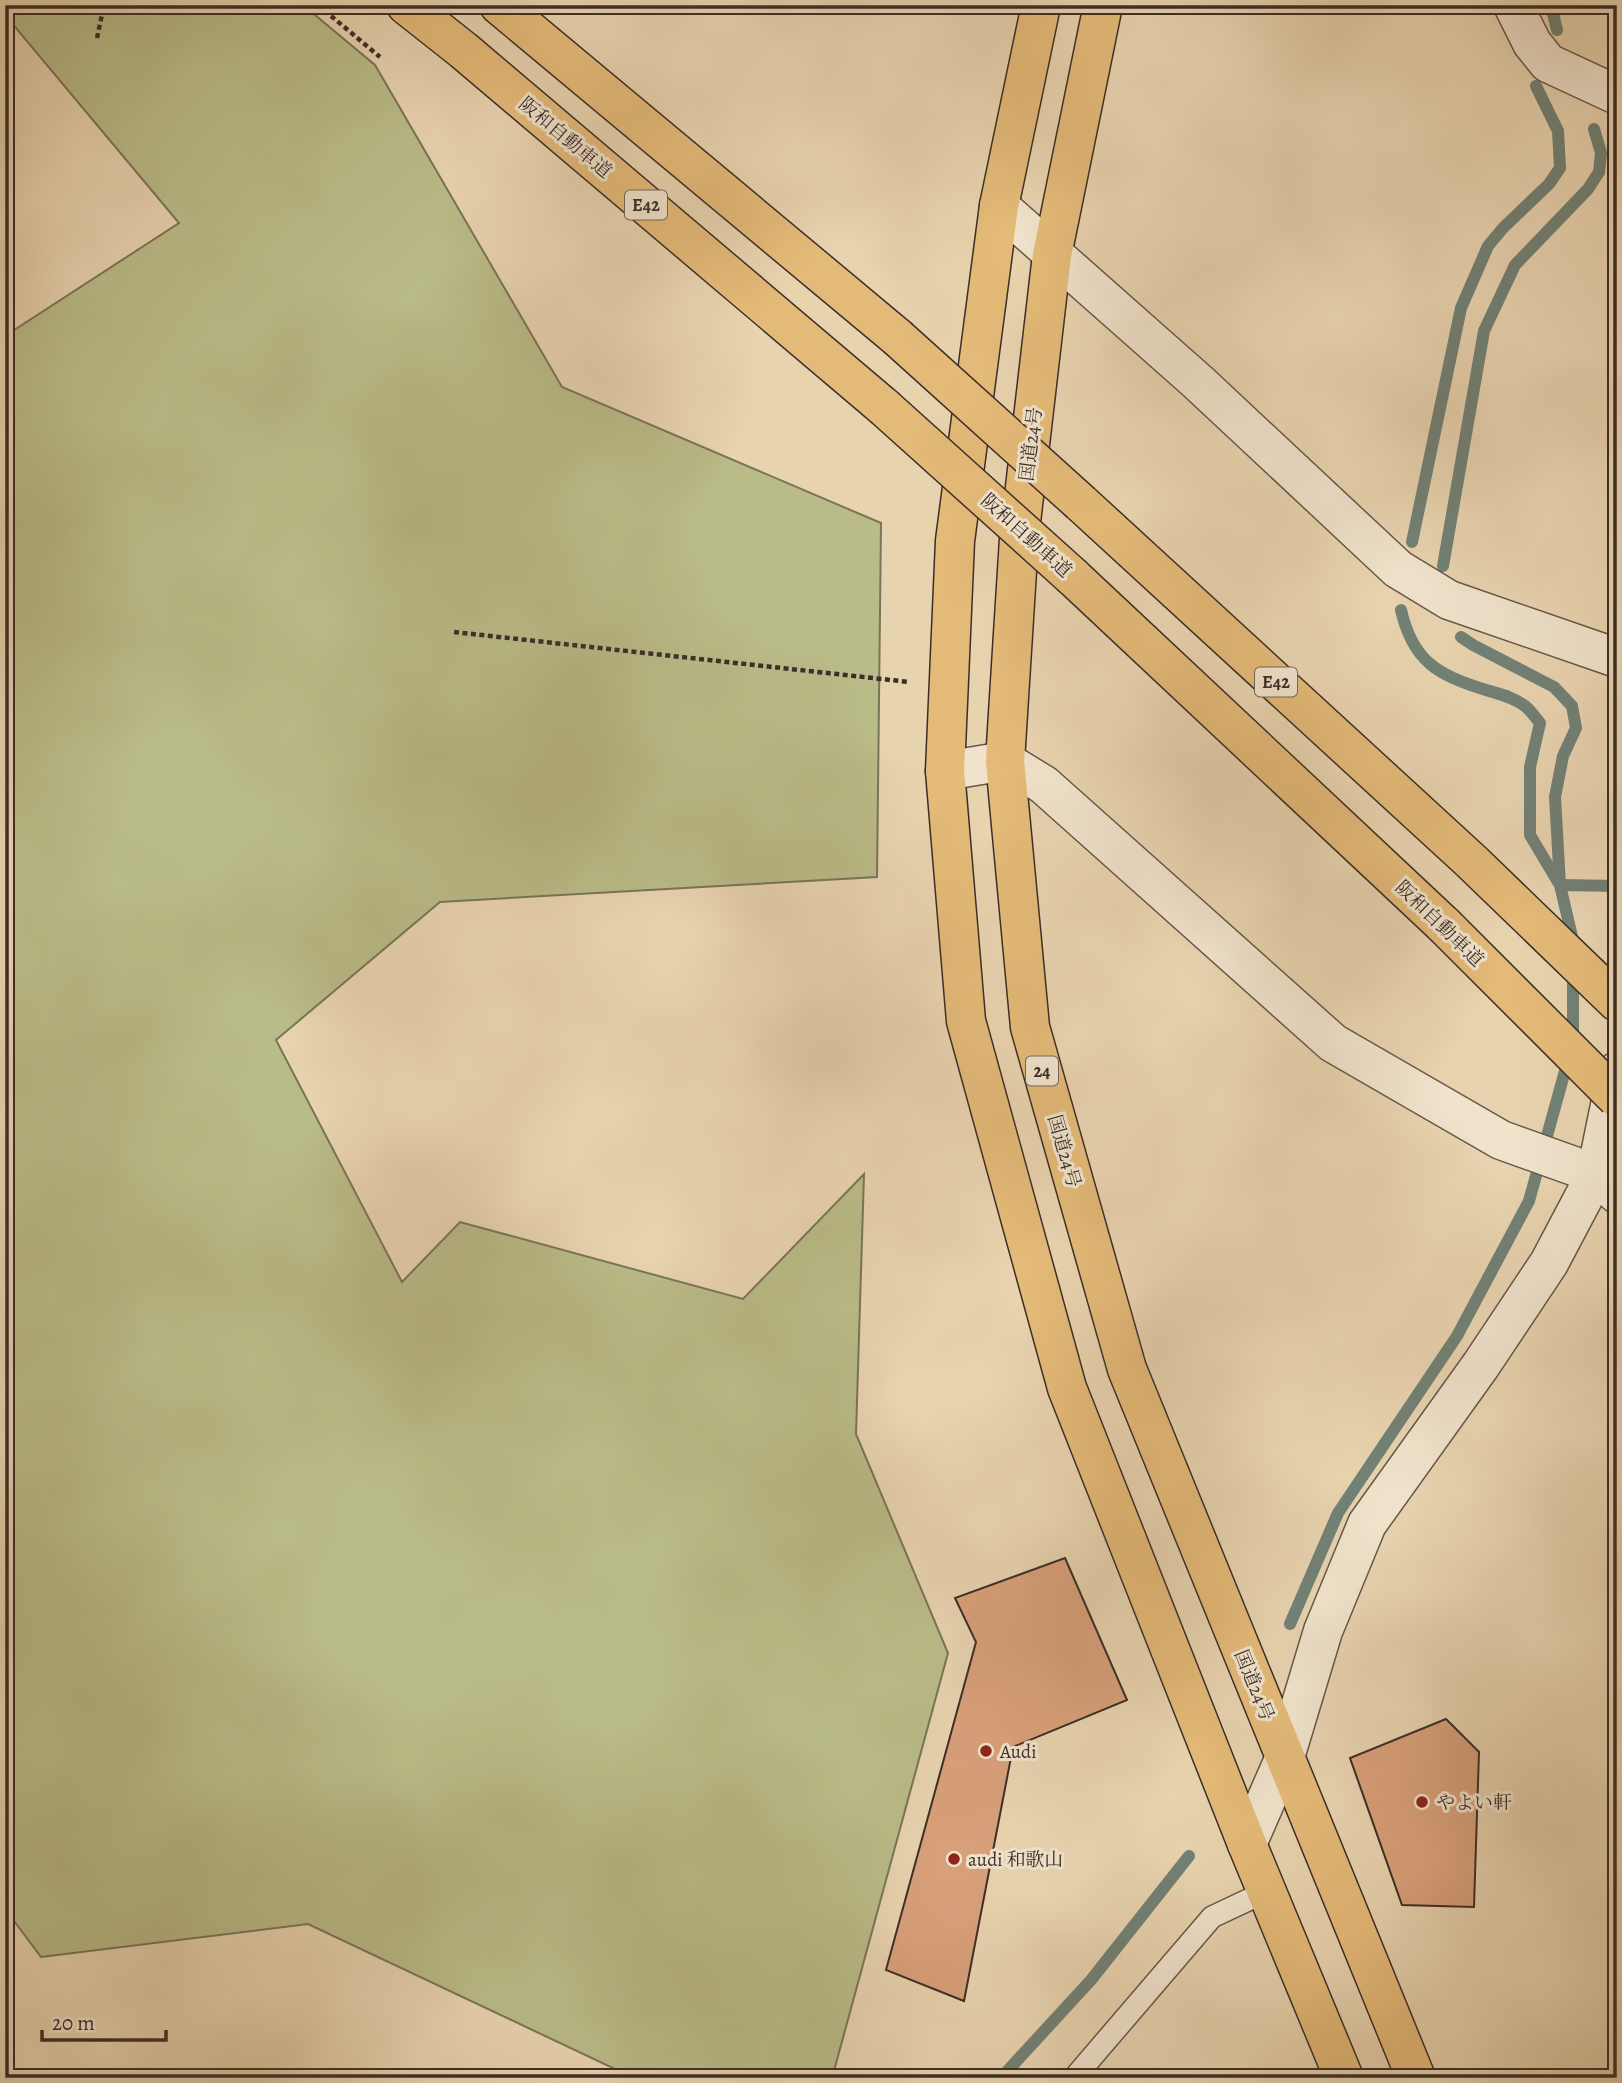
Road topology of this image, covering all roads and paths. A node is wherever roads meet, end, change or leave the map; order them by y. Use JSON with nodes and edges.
{"nodes":[{"id":1,"x":104,"y":5,"type":"edge"},
{"id":2,"x":318,"y":5,"type":"edge"},
{"id":3,"x":406,"y":5,"type":"edge"},
{"id":4,"x":499,"y":5,"type":"edge"},
{"id":5,"x":1041,"y":5,"type":"edge"},
{"id":6,"x":1103,"y":5,"type":"edge"},
{"id":7,"x":1513,"y":5,"type":"edge"},
{"id":8,"x":97,"y":38,"type":"dead end"},
{"id":9,"x":380,"y":57,"type":"dead end"},
{"id":10,"x":1617,"y":95,"type":"edge"},
{"id":11,"x":999,"y":206,"type":"junction"},
{"id":12,"x":1052,"y":255,"type":"junction"},
{"id":13,"x":454,"y":632,"type":"dead end"},
{"id":14,"x":1617,"y":658,"type":"edge"},
{"id":15,"x":948,"y":687,"type":"junction"},
{"id":16,"x":1005,"y":761,"type":"junction"},
{"id":17,"x":945,"y":771,"type":"junction"},
{"id":18,"x":1617,"y":1002,"type":"edge"},
{"id":19,"x":1617,"y":1071,"type":"edge"},
{"id":20,"x":1617,"y":1098,"type":"edge"},
{"id":21,"x":1595,"y":1178,"type":"edge"},
{"id":22,"x":1285,"y":1757,"type":"junction"},
{"id":23,"x":1247,"y":1844,"type":"junction"},
{"id":24,"x":1266,"y":1891,"type":"junction"},
{"id":25,"x":1074,"y":2078,"type":"edge"},
{"id":26,"x":1344,"y":2078,"type":"edge"},
{"id":27,"x":1416,"y":2078,"type":"edge"}],
"edges":[{"from":1,"to":8,"type":"path"},
{"from":2,"to":9,"type":"path"},
{"from":3,"to":20,"type":"highway","name":"阪和自動車道","number":"E42","bridge":true},
{"from":4,"to":18,"type":"highway","number":"E42","bridge":true},
{"from":5,"to":11,"type":"highway"},
{"from":6,"to":12,"type":"highway","name":"国道24号","number":"24"},
{"from":7,"to":10,"type":"street"},
{"from":11,"to":12,"type":"street"},
{"from":11,"to":15,"type":"highway"},
{"from":12,"to":14,"type":"street"},
{"from":12,"to":16,"type":"highway","name":"国道24号","number":"24"},
{"from":13,"to":15,"type":"path"},
{"from":15,"to":17,"type":"highway"},
{"from":16,"to":17,"type":"street"},
{"from":16,"to":21,"type":"street"},
{"from":16,"to":22,"type":"highway","name":"国道24号","number":"24"},
{"from":17,"to":23,"type":"highway"},
{"from":19,"to":21,"type":"street"},
{"from":21,"to":22,"type":"street"},
{"from":22,"to":23,"type":"street"},
{"from":22,"to":27,"type":"highway","name":"国道24号","number":"24"},
{"from":23,"to":24,"type":"highway"},
{"from":24,"to":25,"type":"lane"},
{"from":24,"to":26,"type":"highway"}]}
